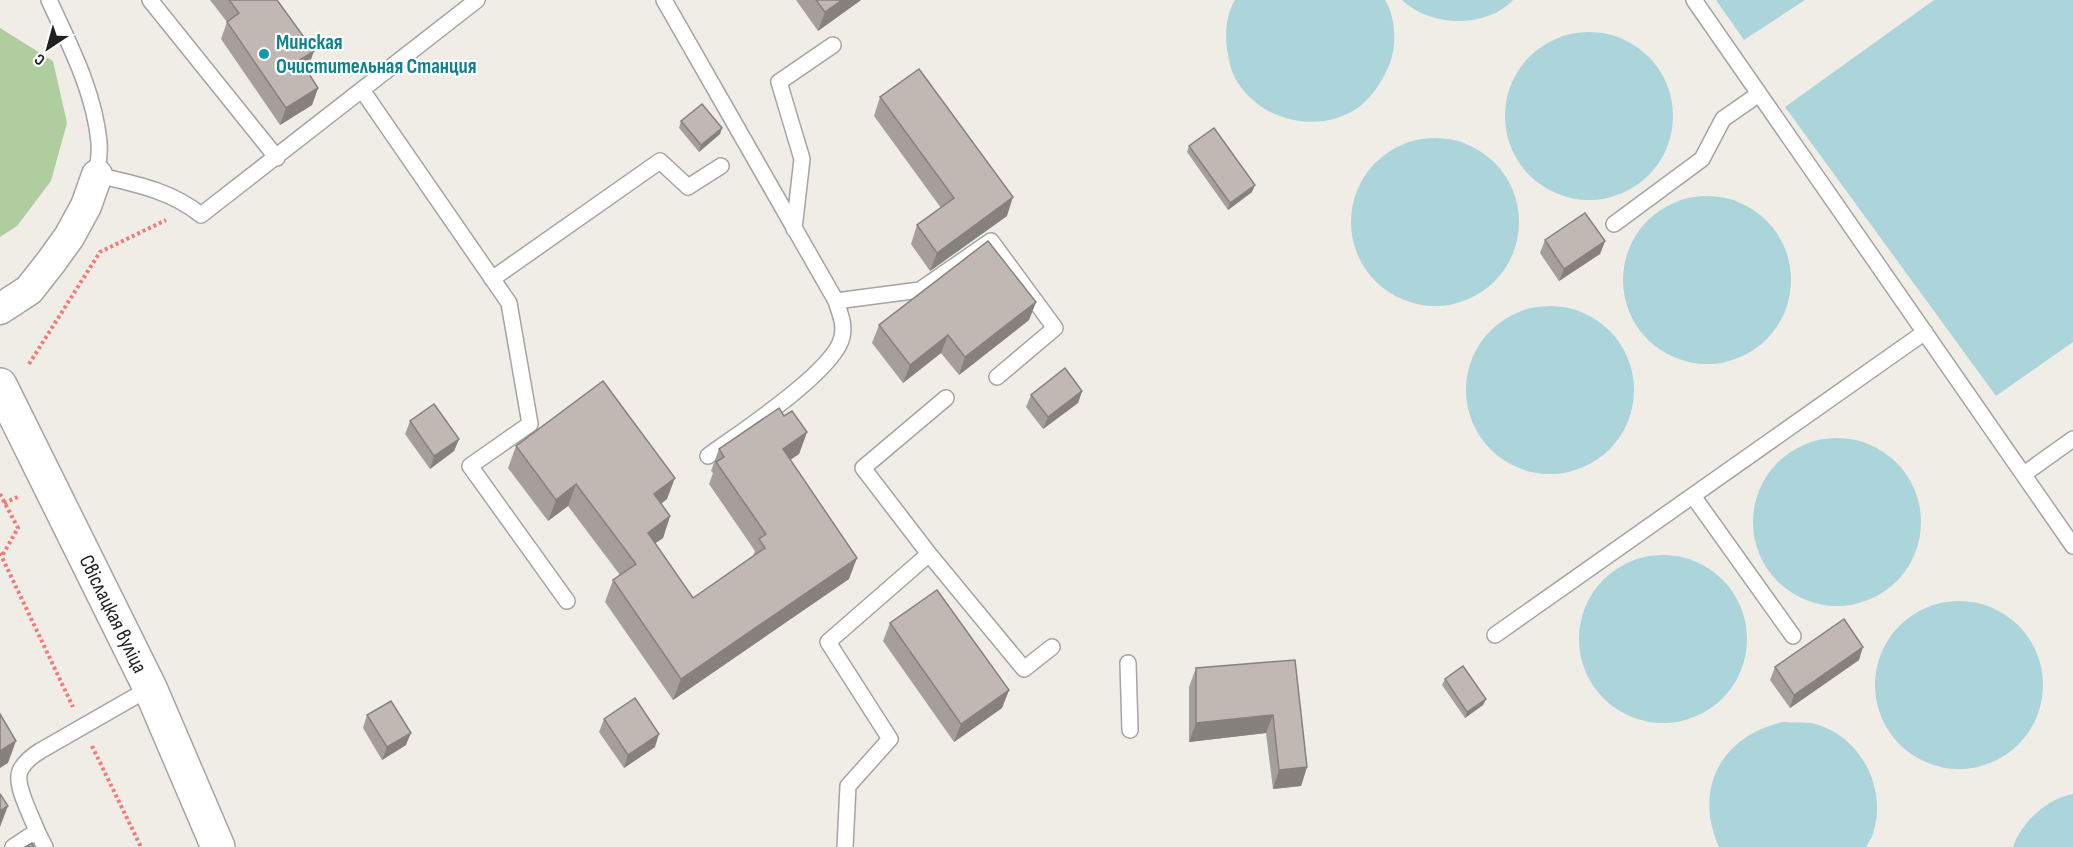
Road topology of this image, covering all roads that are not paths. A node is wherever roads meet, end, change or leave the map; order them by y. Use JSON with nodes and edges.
{"nodes":[{"id":1,"x":50,"y":0,"type":"edge"},
{"id":2,"x":150,"y":0,"type":"edge"},
{"id":3,"x":477,"y":0,"type":"edge"},
{"id":4,"x":664,"y":0,"type":"edge"},
{"id":5,"x":1694,"y":0,"type":"edge"},
{"id":6,"x":833,"y":45,"type":"dead end"},
{"id":7,"x":362,"y":90,"type":"junction"},
{"id":8,"x":1760,"y":94,"type":"junction"},
{"id":9,"x":277,"y":158,"type":"junction"},
{"id":10,"x":721,"y":166,"type":"dead end"},
{"id":11,"x":97,"y":175,"type":"junction"},
{"id":12,"x":1614,"y":224,"type":"dead end"},
{"id":13,"x":794,"y":229,"type":"junction"},
{"id":14,"x":492,"y":279,"type":"junction"},
{"id":15,"x":836,"y":301,"type":"junction"},
{"id":16,"x":0,"y":309,"type":"edge"},
{"id":17,"x":1925,"y":332,"type":"junction"},
{"id":18,"x":997,"y":377,"type":"dead end"},
{"id":19,"x":0,"y":385,"type":"edge"},
{"id":20,"x":946,"y":398,"type":"dead end"},
{"id":21,"x":2073,"y":439,"type":"edge"},
{"id":22,"x":708,"y":456,"type":"dead end"},
{"id":23,"x":2024,"y":474,"type":"junction"},
{"id":24,"x":1693,"y":496,"type":"junction"},
{"id":25,"x":2073,"y":546,"type":"edge"},
{"id":26,"x":929,"y":554,"type":"junction"},
{"id":27,"x":567,"y":601,"type":"dead end"},
{"id":28,"x":1495,"y":636,"type":"dead end"},
{"id":29,"x":1793,"y":636,"type":"dead end"},
{"id":30,"x":1052,"y":647,"type":"dead end"},
{"id":31,"x":1128,"y":663,"type":"dead end"},
{"id":32,"x":150,"y":688,"type":"junction"},
{"id":33,"x":1130,"y":730,"type":"dead end"},
{"id":34,"x":37,"y":831,"type":"junction"},
{"id":35,"x":13,"y":847,"type":"edge"},
{"id":36,"x":45,"y":847,"type":"edge"},
{"id":37,"x":218,"y":847,"type":"edge"},
{"id":38,"x":845,"y":847,"type":"edge"}],
"edges":[{"from":1,"to":11,"type":"lane"},
{"from":2,"to":9,"type":"lane"},
{"from":3,"to":7,"type":"lane"},
{"from":4,"to":13,"type":"lane"},
{"from":5,"to":8,"type":"lane"},
{"from":6,"to":13,"type":"lane"},
{"from":7,"to":9,"type":"lane"},
{"from":7,"to":14,"type":"lane"},
{"from":8,"to":12,"type":"lane"},
{"from":8,"to":17,"type":"lane"},
{"from":9,"to":11,"type":"lane"},
{"from":10,"to":14,"type":"lane"},
{"from":11,"to":16,"type":"street"},
{"from":13,"to":15,"type":"lane"},
{"from":14,"to":27,"type":"lane"},
{"from":15,"to":18,"type":"lane"},
{"from":15,"to":22,"type":"lane"},
{"from":17,"to":23,"type":"lane"},
{"from":17,"to":24,"type":"lane"},
{"from":19,"to":32,"type":"street","name":"Свіслацкая вуліца"},
{"from":20,"to":26,"type":"lane"},
{"from":21,"to":23,"type":"lane"},
{"from":23,"to":25,"type":"lane"},
{"from":24,"to":28,"type":"lane"},
{"from":24,"to":29,"type":"lane"},
{"from":26,"to":30,"type":"lane"},
{"from":26,"to":38,"type":"lane"},
{"from":31,"to":33,"type":"lane"},
{"from":32,"to":34,"type":"lane"},
{"from":32,"to":37,"type":"street","name":"Свіслацкая вуліца"},
{"from":34,"to":35,"type":"lane"},
{"from":34,"to":36,"type":"lane"}]}
